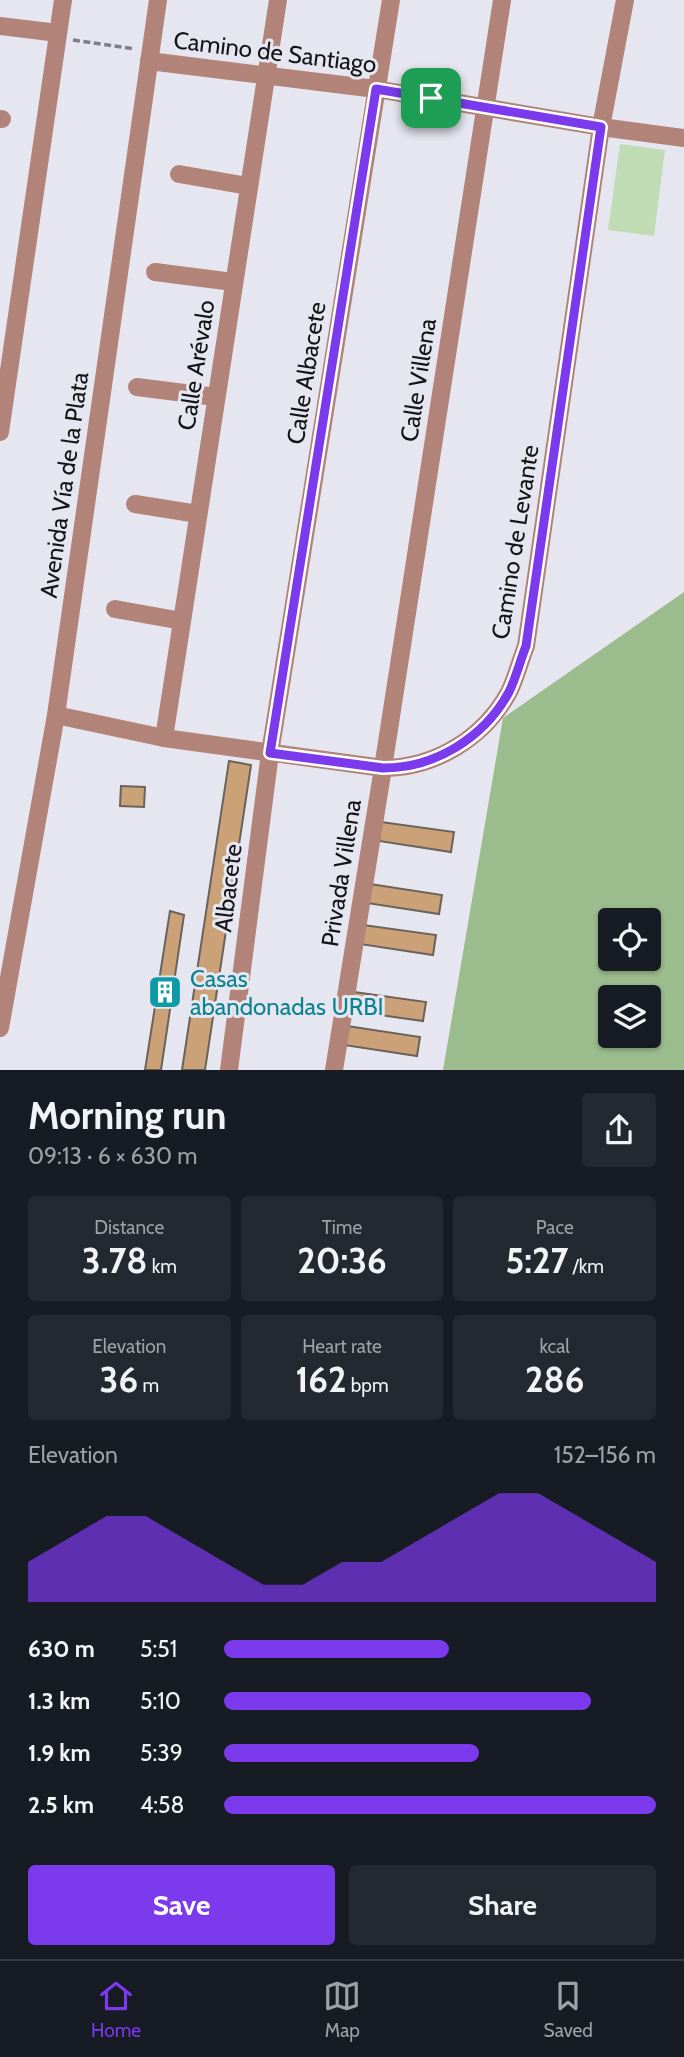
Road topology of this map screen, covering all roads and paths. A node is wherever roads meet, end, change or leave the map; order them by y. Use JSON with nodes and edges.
{"nodes":[{"id":1,"x":63,"y":0,"type":"edge"},
{"id":2,"x":158,"y":0,"type":"edge"},
{"id":3,"x":278,"y":0,"type":"edge"},
{"id":4,"x":391,"y":0,"type":"edge"},
{"id":5,"x":502,"y":0,"type":"edge"},
{"id":6,"x":625,"y":0,"type":"edge"},
{"id":7,"x":0,"y":26,"type":"edge"},
{"id":8,"x":57,"y":36,"type":"junction"},
{"id":9,"x":150,"y":56,"type":"junction"},
{"id":10,"x":265,"y":75,"type":"junction"},
{"id":11,"x":376,"y":89,"type":"junction"},
{"id":12,"x":485,"y":107,"type":"junction"},
{"id":13,"x":601,"y":127,"type":"junction"},
{"id":14,"x":684,"y":138,"type":"edge"},
{"id":15,"x":179,"y":174,"type":"dead end"},
{"id":16,"x":248,"y":186,"type":"junction"},
{"id":17,"x":155,"y":272,"type":"dead end"},
{"id":18,"x":233,"y":282,"type":"junction"},
{"id":19,"x":137,"y":387,"type":"dead end"},
{"id":20,"x":216,"y":397,"type":"junction"},
{"id":21,"x":0,"y":432,"type":"edge"},
{"id":22,"x":135,"y":504,"type":"dead end"},
{"id":23,"x":198,"y":514,"type":"junction"},
{"id":24,"x":115,"y":609,"type":"dead end"},
{"id":25,"x":182,"y":621,"type":"junction"},
{"id":26,"x":56,"y":715,"type":"junction"},
{"id":27,"x":164,"y":738,"type":"junction"},
{"id":28,"x":270,"y":753,"type":"junction"},
{"id":29,"x":383,"y":768,"type":"junction"},
{"id":30,"x":11,"y":976,"type":"junction"},
{"id":31,"x":0,"y":1006,"type":"edge"},
{"id":32,"x":0,"y":1028,"type":"edge"},
{"id":33,"x":229,"y":1070,"type":"edge"},
{"id":34,"x":334,"y":1070,"type":"edge"}],
"edges":[{"from":1,"to":8,"type":"street"},
{"from":2,"to":9,"type":"street","name":"Avenida Vía de la Plata"},
{"from":3,"to":10,"type":"street","name":"Calle Arévalo"},
{"from":4,"to":11,"type":"street","name":"Calle Albacete"},
{"from":5,"to":12,"type":"street","name":"Calle Villena"},
{"from":6,"to":13,"type":"street","name":"Camino de Levante"},
{"from":7,"to":8,"type":"street"},
{"from":8,"to":9,"type":"path"},
{"from":8,"to":21,"type":"street"},
{"from":9,"to":10,"type":"street","name":"Camino de Santiago"},
{"from":9,"to":26,"type":"street","name":"Avenida Vía de la Plata"},
{"from":10,"to":11,"type":"street","name":"Camino de Santiago"},
{"from":10,"to":16,"type":"street","name":"Calle Arévalo"},
{"from":11,"to":12,"type":"street","name":"Camino de Santiago"},
{"from":11,"to":28,"type":"street","name":"Calle Albacete"},
{"from":12,"to":13,"type":"street","name":"Camino de Santiago"},
{"from":12,"to":29,"type":"street","name":"Calle Villena"},
{"from":13,"to":14,"type":"street","name":"Camino de Santiago"},
{"from":13,"to":29,"type":"street","name":"Camino de Levante"},
{"from":15,"to":16,"type":"street"},
{"from":16,"to":18,"type":"street","name":"Calle Arévalo"},
{"from":17,"to":18,"type":"street"},
{"from":18,"to":20,"type":"street","name":"Calle Arévalo"},
{"from":19,"to":20,"type":"street"},
{"from":20,"to":23,"type":"street","name":"Calle Arévalo"},
{"from":22,"to":23,"type":"street"},
{"from":23,"to":25,"type":"street","name":"Calle Arévalo"},
{"from":24,"to":25,"type":"street"},
{"from":25,"to":27,"type":"street","name":"Calle Arévalo"},
{"from":26,"to":27,"type":"street","name":"Camino de Levante"},
{"from":26,"to":30,"type":"street","name":"Avenida Vía de la Plata"},
{"from":27,"to":28,"type":"street","name":"Camino de Levante"},
{"from":28,"to":29,"type":"street","name":"Camino de Levante"},
{"from":28,"to":33,"type":"street","name":"Albacete"},
{"from":29,"to":34,"type":"street","name":"Privada Villena"},
{"from":30,"to":31,"type":"street","name":"Avenida Vía de la Plata"},
{"from":30,"to":32,"type":"street","name":"Avenida Vía de la Plata"}]}
